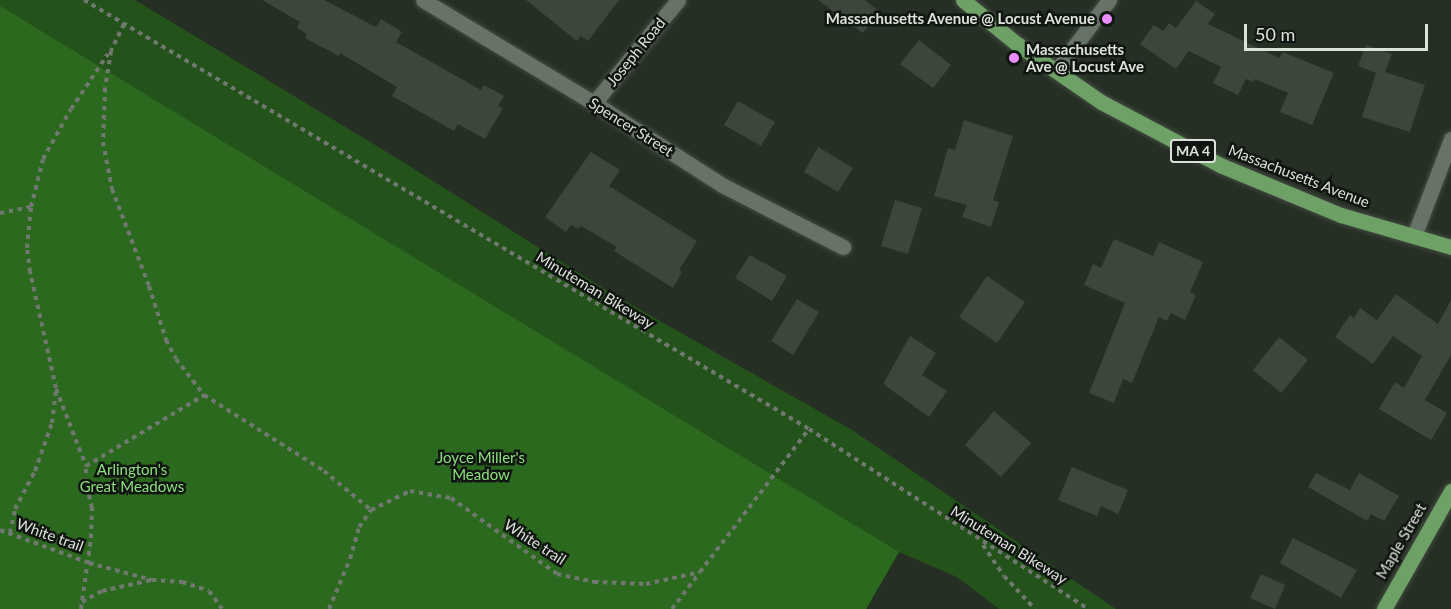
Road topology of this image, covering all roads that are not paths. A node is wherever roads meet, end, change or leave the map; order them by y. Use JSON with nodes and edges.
{"nodes":[{"id":1,"x":423,"y":0,"type":"edge"},
{"id":2,"x":678,"y":0,"type":"edge"},
{"id":3,"x":963,"y":0,"type":"edge"},
{"id":4,"x":1109,"y":0,"type":"edge"},
{"id":5,"x":1056,"y":71,"type":"junction"},
{"id":6,"x":594,"y":103,"type":"junction"},
{"id":7,"x":1451,"y":139,"type":"edge"},
{"id":8,"x":1414,"y":236,"type":"junction"},
{"id":9,"x":843,"y":247,"type":"dead end"},
{"id":10,"x":1451,"y":247,"type":"edge"},
{"id":11,"x":1451,"y":491,"type":"edge"},
{"id":12,"x":1384,"y":609,"type":"edge"}],
"edges":[{"from":1,"to":6,"type":"street","name":"Spencer Street"},
{"from":2,"to":6,"type":"street","name":"Joseph Road"},
{"from":3,"to":5,"type":"main road","name":"Massachusetts Avenue","number":"MA 4"},
{"from":4,"to":5,"type":"street"},
{"from":5,"to":8,"type":"main road","name":"Massachusetts Avenue","number":"MA 4"},
{"from":6,"to":9,"type":"street","name":"Spencer Street"},
{"from":7,"to":8,"type":"street"},
{"from":8,"to":10,"type":"main road","name":"Massachusetts Avenue","number":"MA 4"},
{"from":11,"to":12,"type":"main road","name":"Maple Street"}]}
